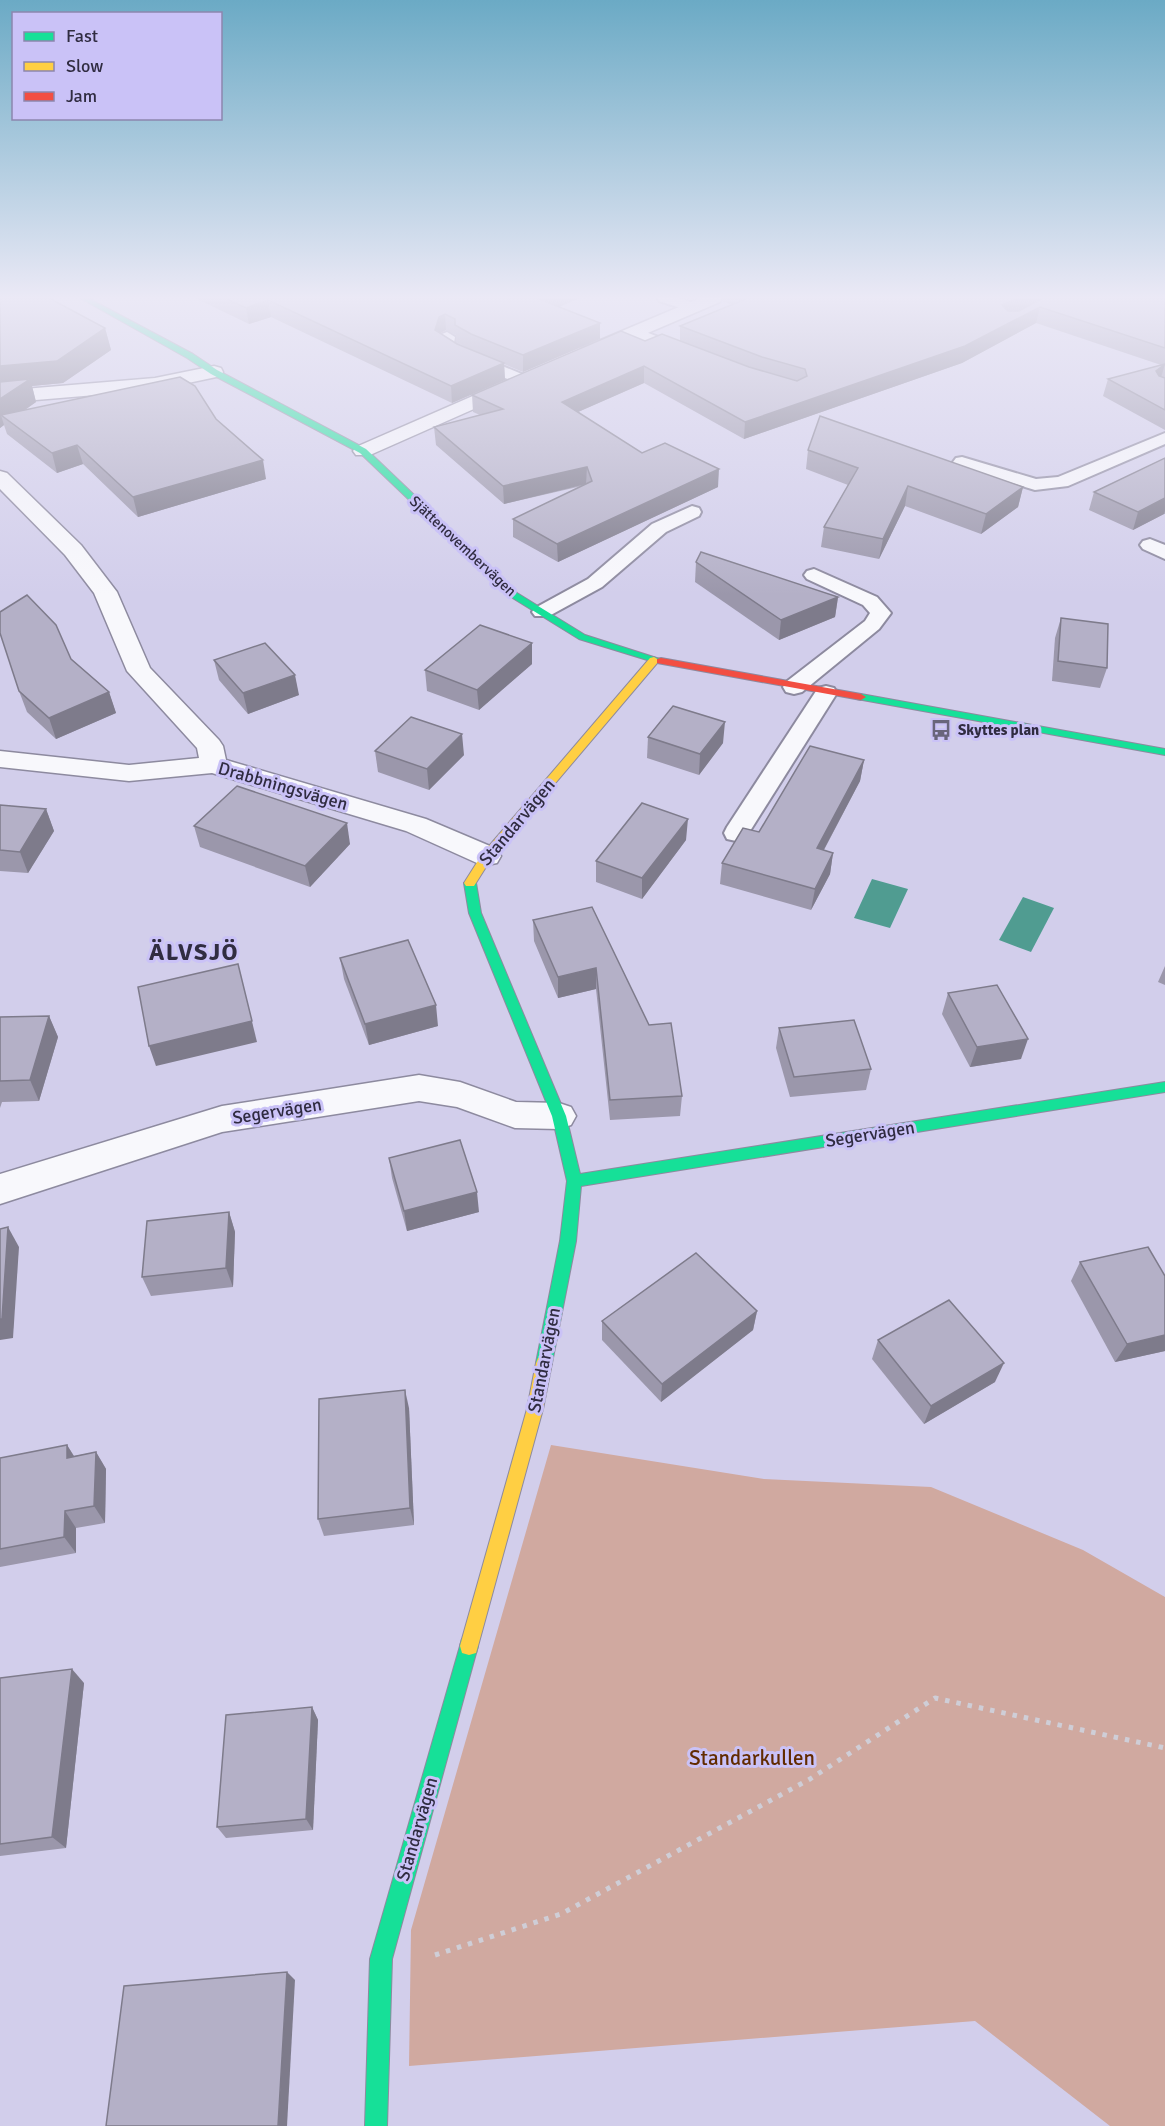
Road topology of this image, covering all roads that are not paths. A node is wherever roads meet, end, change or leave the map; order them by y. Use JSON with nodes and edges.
{"nodes":[{"id":1,"x":262,"y":397,"type":"edge"},
{"id":2,"x":484,"y":397,"type":"edge"},
{"id":3,"x":1165,"y":438,"type":"edge"},
{"id":4,"x":363,"y":451,"type":"junction"},
{"id":5,"x":962,"y":462,"type":"dead end"},
{"id":6,"x":0,"y":477,"type":"edge"},
{"id":7,"x":692,"y":512,"type":"dead end"},
{"id":8,"x":814,"y":574,"type":"dead end"},
{"id":9,"x":542,"y":612,"type":"junction"},
{"id":10,"x":654,"y":660,"type":"junction"},
{"id":11,"x":794,"y":687,"type":"junction"},
{"id":12,"x":826,"y":693,"type":"junction"},
{"id":13,"x":1165,"y":752,"type":"edge"},
{"id":14,"x":0,"y":759,"type":"edge"},
{"id":15,"x":213,"y":765,"type":"junction"},
{"id":16,"x":736,"y":833,"type":"dead end"},
{"id":17,"x":487,"y":856,"type":"junction"},
{"id":18,"x":1165,"y":1087,"type":"edge"},
{"id":19,"x":559,"y":1116,"type":"junction"},
{"id":20,"x":574,"y":1181,"type":"junction"},
{"id":21,"x":0,"y":1189,"type":"edge"},
{"id":22,"x":376,"y":2126,"type":"edge"}],
"edges":[{"from":1,"to":4,"type":"street","name":"Sjättenovembervägen"},
{"from":2,"to":4,"type":"street"},
{"from":3,"to":5,"type":"lane"},
{"from":4,"to":9,"type":"street","name":"Sjättenovembervägen"},
{"from":6,"to":15,"type":"street"},
{"from":7,"to":9,"type":"lane"},
{"from":8,"to":11,"type":"lane"},
{"from":9,"to":10,"type":"street","name":"Sjättenovembervägen"},
{"from":10,"to":11,"type":"street","name":"Sjättenovembervägen"},
{"from":10,"to":17,"type":"street","name":"Standarvägen"},
{"from":11,"to":12,"type":"street","name":"Sjättenovembervägen"},
{"from":12,"to":13,"type":"street","name":"Sjättenovembervägen"},
{"from":12,"to":16,"type":"lane"},
{"from":14,"to":15,"type":"street","name":"Drabbningsvägen"},
{"from":15,"to":17,"type":"street","name":"Drabbningsvägen"},
{"from":17,"to":19,"type":"street","name":"Standarvägen"},
{"from":18,"to":20,"type":"street","name":"Segervägen"},
{"from":19,"to":20,"type":"street","name":"Standarvägen"},
{"from":19,"to":21,"type":"street","name":"Segervägen"},
{"from":20,"to":22,"type":"street","name":"Standarvägen"}]}
